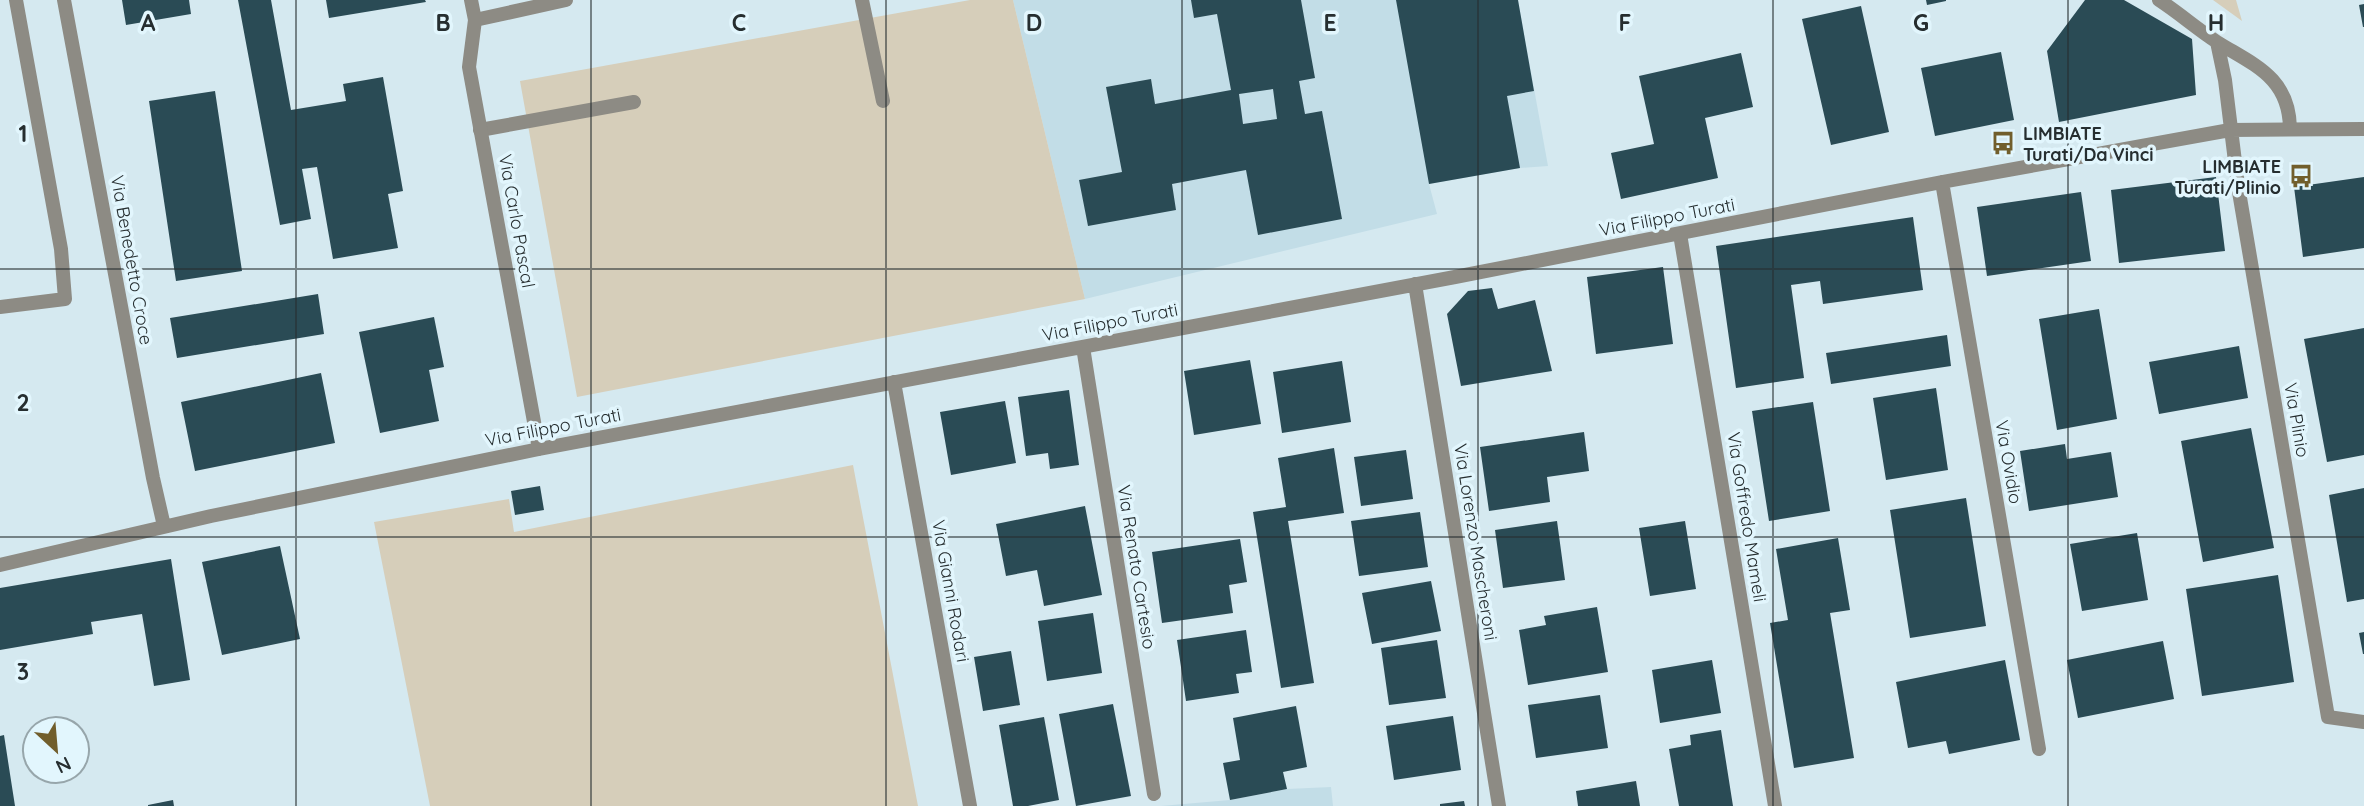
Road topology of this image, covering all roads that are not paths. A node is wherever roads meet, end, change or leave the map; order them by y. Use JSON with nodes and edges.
{"nodes":[{"id":1,"x":16,"y":0,"type":"edge"},
{"id":2,"x":64,"y":0,"type":"edge"},
{"id":3,"x":471,"y":0,"type":"edge"},
{"id":4,"x":566,"y":0,"type":"edge"},
{"id":5,"x":862,"y":0,"type":"edge"},
{"id":6,"x":2159,"y":0,"type":"edge"},
{"id":7,"x":475,"y":20,"type":"junction"},
{"id":8,"x":2217,"y":42,"type":"junction"},
{"id":9,"x":883,"y":101,"type":"dead end"},
{"id":10,"x":634,"y":102,"type":"dead end"},
{"id":11,"x":2290,"y":128,"type":"junction"},
{"id":12,"x":2364,"y":129,"type":"edge"},
{"id":13,"x":480,"y":130,"type":"junction"},
{"id":14,"x":2230,"y":130,"type":"junction"},
{"id":15,"x":1942,"y":181,"type":"junction"},
{"id":16,"x":1681,"y":234,"type":"junction"},
{"id":17,"x":1415,"y":284,"type":"junction"},
{"id":18,"x":0,"y":307,"type":"edge"},
{"id":19,"x":1083,"y":347,"type":"junction"},
{"id":20,"x":894,"y":382,"type":"junction"},
{"id":21,"x":539,"y":449,"type":"junction"},
{"id":22,"x":163,"y":526,"type":"junction"},
{"id":23,"x":0,"y":565,"type":"edge"},
{"id":24,"x":2364,"y":722,"type":"edge"},
{"id":25,"x":2039,"y":749,"type":"dead end"},
{"id":26,"x":1154,"y":794,"type":"dead end"},
{"id":27,"x":970,"y":806,"type":"edge"},
{"id":28,"x":1499,"y":806,"type":"edge"},
{"id":29,"x":1775,"y":806,"type":"edge"}],
"edges":[{"from":1,"to":18,"type":"street"},
{"from":2,"to":22,"type":"street","name":"Via Benedetto Croce"},
{"from":3,"to":7,"type":"street","name":"Via Carlo Pascal"},
{"from":4,"to":7,"type":"street"},
{"from":5,"to":9,"type":"street"},
{"from":6,"to":8,"type":"street"},
{"from":7,"to":13,"type":"street","name":"Via Carlo Pascal"},
{"from":8,"to":11,"type":"street"},
{"from":8,"to":14,"type":"street","name":"Via Plinio"},
{"from":10,"to":13,"type":"street"},
{"from":11,"to":12,"type":"street","name":"Via Filippo Turati"},
{"from":11,"to":14,"type":"street","name":"Via Filippo Turati"},
{"from":13,"to":21,"type":"street","name":"Via Carlo Pascal"},
{"from":14,"to":15,"type":"street","name":"Via Filippo Turati"},
{"from":14,"to":24,"type":"street","name":"Via Plinio"},
{"from":15,"to":16,"type":"street","name":"Via Filippo Turati"},
{"from":15,"to":25,"type":"street","name":"Via Ovidio"},
{"from":16,"to":17,"type":"street","name":"Via Filippo Turati"},
{"from":16,"to":29,"type":"street","name":"Via Goffredo Mameli"},
{"from":17,"to":19,"type":"street","name":"Via Filippo Turati"},
{"from":17,"to":28,"type":"street","name":"Via Lorenzo Mascheroni"},
{"from":19,"to":20,"type":"street","name":"Via Filippo Turati"},
{"from":19,"to":26,"type":"street","name":"Via Renato Cartesio"},
{"from":20,"to":21,"type":"street","name":"Via Filippo Turati"},
{"from":20,"to":27,"type":"street","name":"Via Gianni Rodari"},
{"from":21,"to":22,"type":"street","name":"Via Filippo Turati"},
{"from":22,"to":23,"type":"street","name":"Via Filippo Turati"}]}
